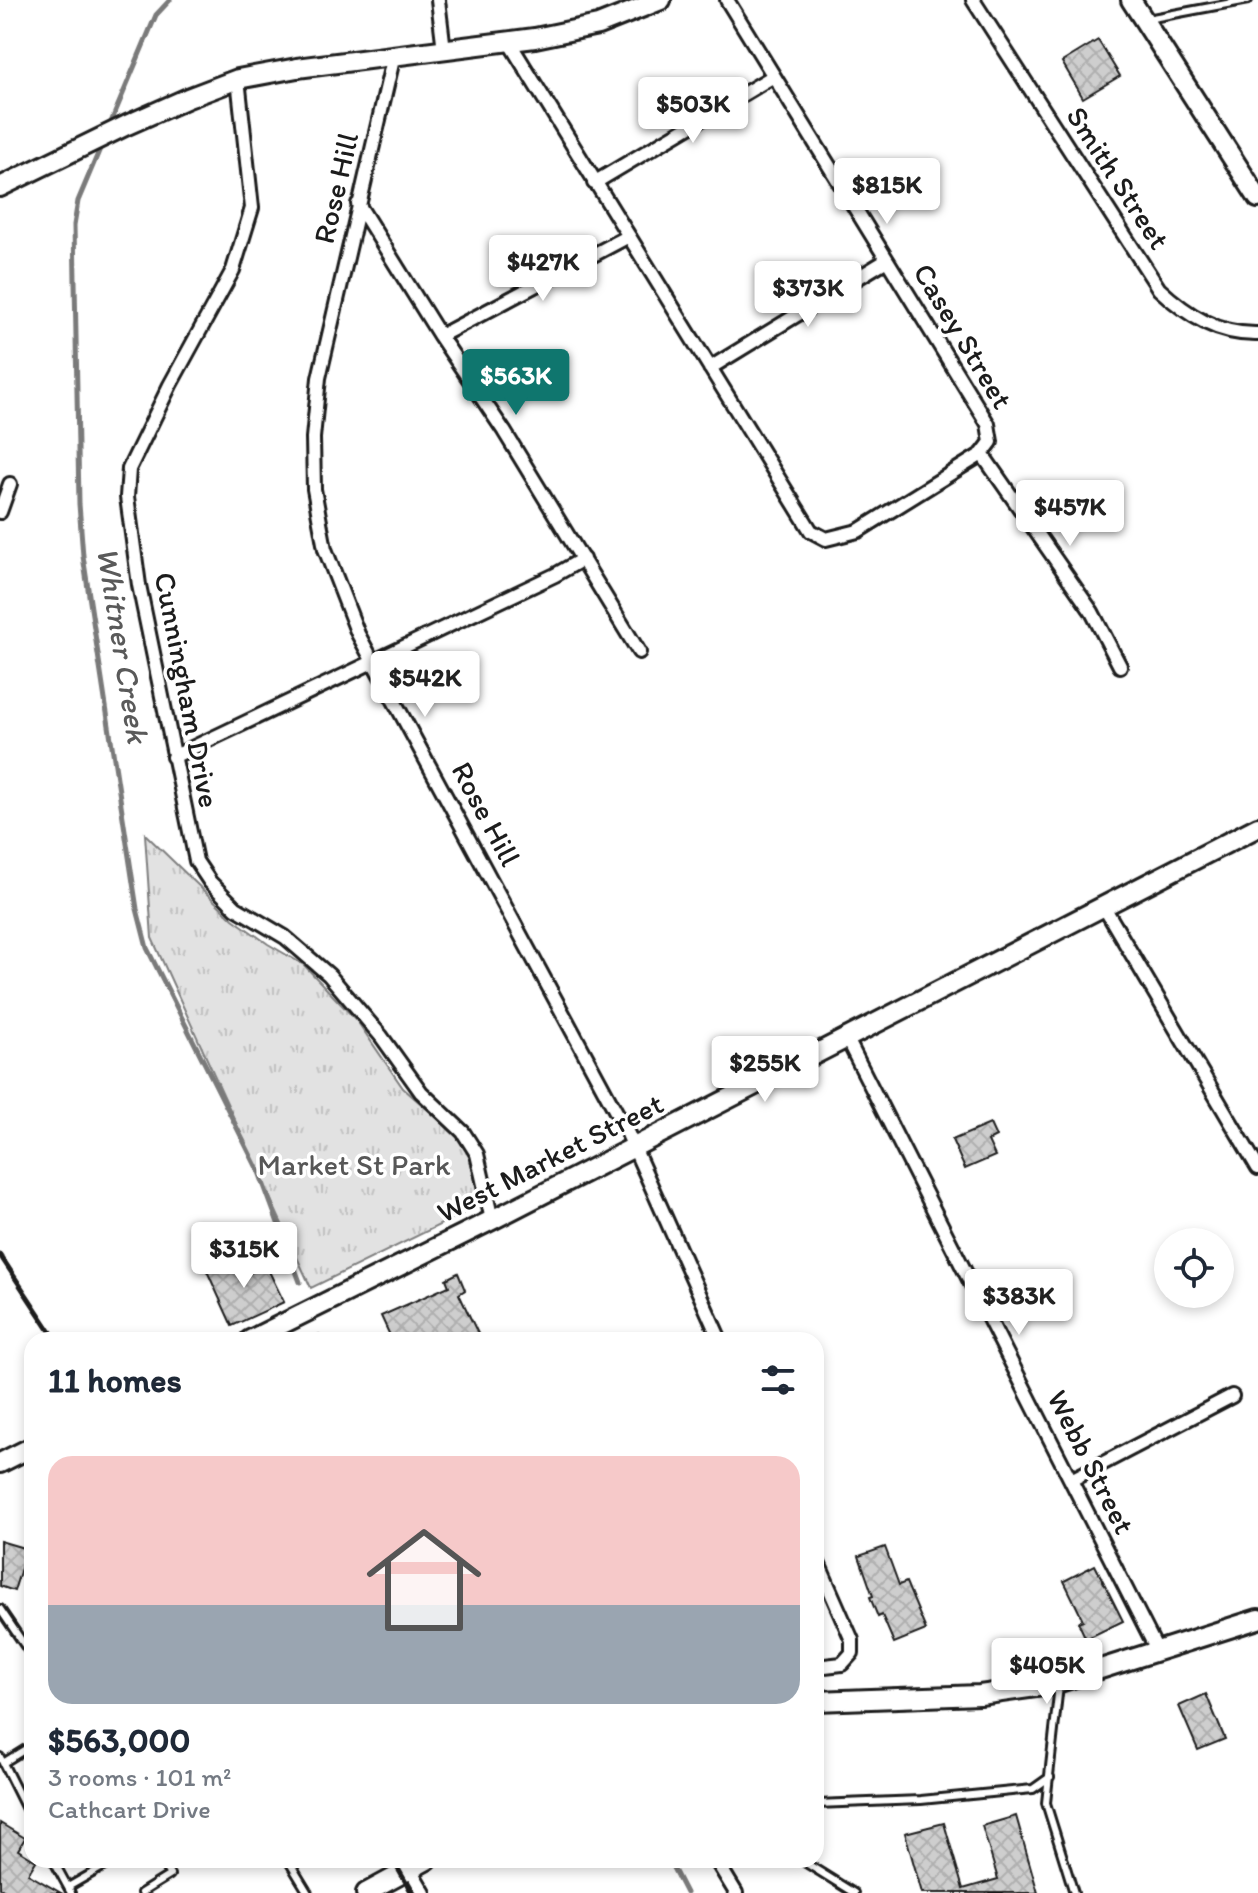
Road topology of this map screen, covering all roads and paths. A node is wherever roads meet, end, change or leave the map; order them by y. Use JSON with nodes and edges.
{"nodes":[{"id":1,"x":438,"y":0,"type":"edge"},
{"id":2,"x":661,"y":0,"type":"edge"},
{"id":3,"x":727,"y":0,"type":"edge"},
{"id":4,"x":973,"y":0,"type":"edge"},
{"id":5,"x":1131,"y":0,"type":"edge"},
{"id":6,"x":1248,"y":0,"type":"edge"},
{"id":7,"x":1144,"y":19,"type":"junction"},
{"id":8,"x":509,"y":42,"type":"junction"},
{"id":9,"x":444,"y":50,"type":"junction"},
{"id":10,"x":394,"y":55,"type":"junction"},
{"id":11,"x":772,"y":77,"type":"junction"},
{"id":12,"x":238,"y":79,"type":"junction"},
{"id":13,"x":594,"y":183,"type":"junction"},
{"id":14,"x":0,"y":187,"type":"edge"},
{"id":15,"x":1258,"y":198,"type":"edge"},
{"id":16,"x":358,"y":204,"type":"junction"},
{"id":17,"x":629,"y":236,"type":"junction"},
{"id":18,"x":887,"y":260,"type":"junction"},
{"id":19,"x":1258,"y":334,"type":"edge"},
{"id":20,"x":440,"y":336,"type":"junction"},
{"id":21,"x":710,"y":368,"type":"junction"},
{"id":22,"x":982,"y":454,"type":"junction"},
{"id":23,"x":10,"y":484,"type":"dead end"},
{"id":24,"x":0,"y":512,"type":"edge"},
{"id":25,"x":583,"y":559,"type":"junction"},
{"id":26,"x":639,"y":652,"type":"dead end"},
{"id":27,"x":373,"y":663,"type":"junction"},
{"id":28,"x":1120,"y":666,"type":"dead end"},
{"id":29,"x":173,"y":757,"type":"junction"},
{"id":30,"x":1258,"y":827,"type":"edge"},
{"id":31,"x":1104,"y":907,"type":"junction"},
{"id":32,"x":847,"y":1039,"type":"junction"},
{"id":33,"x":634,"y":1147,"type":"junction"},
{"id":34,"x":1258,"y":1168,"type":"edge"},
{"id":35,"x":492,"y":1220,"type":"junction"},
{"id":36,"x":266,"y":1332,"type":"edge"},
{"id":37,"x":716,"y":1332,"type":"edge"},
{"id":38,"x":1232,"y":1396,"type":"dead end"},
{"id":39,"x":24,"y":1451,"type":"edge"},
{"id":40,"x":0,"y":1463,"type":"edge"},
{"id":41,"x":1071,"y":1480,"type":"junction"},
{"id":42,"x":824,"y":1576,"type":"edge"},
{"id":43,"x":0,"y":1609,"type":"edge"},
{"id":44,"x":1258,"y":1619,"type":"edge"},
{"id":45,"x":24,"y":1644,"type":"edge"},
{"id":46,"x":1158,"y":1652,"type":"junction"},
{"id":47,"x":824,"y":1666,"type":"edge"},
{"id":48,"x":1059,"y":1682,"type":"junction"},
{"id":49,"x":824,"y":1701,"type":"edge"},
{"id":50,"x":24,"y":1749,"type":"edge"},
{"id":51,"x":2,"y":1760,"type":"edge"},
{"id":52,"x":1050,"y":1777,"type":"junction"},
{"id":53,"x":824,"y":1804,"type":"edge"},
{"id":54,"x":24,"y":1805,"type":"edge"},
{"id":55,"x":58,"y":1868,"type":"edge"},
{"id":56,"x":103,"y":1868,"type":"edge"},
{"id":57,"x":165,"y":1868,"type":"edge"},
{"id":58,"x":293,"y":1868,"type":"edge"},
{"id":59,"x":721,"y":1868,"type":"edge"},
{"id":60,"x":814,"y":1868,"type":"edge"},
{"id":61,"x":410,"y":1869,"type":"joint"},
{"id":62,"x":70,"y":1890,"type":"edge"},
{"id":63,"x":141,"y":1893,"type":"edge"},
{"id":64,"x":308,"y":1893,"type":"edge"},
{"id":65,"x":366,"y":1893,"type":"edge"},
{"id":66,"x":424,"y":1893,"type":"edge"},
{"id":67,"x":736,"y":1893,"type":"edge"},
{"id":68,"x":854,"y":1893,"type":"edge"},
{"id":69,"x":1074,"y":1893,"type":"edge"}],
"edges":[{"from":1,"to":9,"type":"street"},
{"from":2,"to":8,"type":"street"},
{"from":3,"to":11,"type":"street","name":"Casey Street"},
{"from":4,"to":19,"type":"street","name":"Smith Street"},
{"from":5,"to":7,"type":"street"},
{"from":6,"to":7,"type":"lane"},
{"from":7,"to":15,"type":"street"},
{"from":8,"to":9,"type":"street"},
{"from":8,"to":13,"type":"street"},
{"from":9,"to":10,"type":"street"},
{"from":10,"to":12,"type":"street"},
{"from":10,"to":16,"type":"street","name":"Rose Hill"},
{"from":11,"to":13,"type":"street"},
{"from":11,"to":18,"type":"street","name":"Casey Street"},
{"from":12,"to":14,"type":"street"},
{"from":12,"to":29,"type":"street","name":"Cunningham Drive"},
{"from":13,"to":17,"type":"street"},
{"from":16,"to":20,"type":"street"},
{"from":16,"to":27,"type":"street","name":"Rose Hill"},
{"from":17,"to":20,"type":"street"},
{"from":17,"to":21,"type":"street"},
{"from":18,"to":21,"type":"street"},
{"from":18,"to":22,"type":"street","name":"Casey Street"},
{"from":20,"to":25,"type":"street"},
{"from":21,"to":22,"type":"street"},
{"from":22,"to":28,"type":"street"},
{"from":23,"to":24,"type":"street"},
{"from":25,"to":26,"type":"street"},
{"from":25,"to":27,"type":"street"},
{"from":27,"to":29,"type":"street"},
{"from":27,"to":33,"type":"street","name":"Rose Hill"},
{"from":29,"to":35,"type":"street","name":"Cunningham Drive"},
{"from":30,"to":31,"type":"street","name":"West Market Street"},
{"from":31,"to":32,"type":"street","name":"West Market Street"},
{"from":31,"to":34,"type":"street"},
{"from":32,"to":33,"type":"street","name":"West Market Street"},
{"from":32,"to":41,"type":"street","name":"Webb Street"},
{"from":33,"to":35,"type":"street","name":"West Market Street"},
{"from":33,"to":37,"type":"street","name":"Rose Hill"},
{"from":35,"to":36,"type":"street","name":"West Market Street"},
{"from":38,"to":41,"type":"street"},
{"from":39,"to":40,"type":"street"},
{"from":41,"to":46,"type":"street","name":"Webb Street"},
{"from":42,"to":47,"type":"street"},
{"from":43,"to":45,"type":"lane"},
{"from":44,"to":46,"type":"street"},
{"from":46,"to":48,"type":"street"},
{"from":48,"to":49,"type":"street"},
{"from":48,"to":52,"type":"lane"},
{"from":50,"to":51,"type":"lane"},
{"from":51,"to":54,"type":"lane"},
{"from":52,"to":53,"type":"lane"},
{"from":52,"to":69,"type":"lane"},
{"from":55,"to":62,"type":"lane"},
{"from":56,"to":62,"type":"lane"},
{"from":57,"to":63,"type":"lane"},
{"from":58,"to":64,"type":"lane"},
{"from":59,"to":67,"type":"street"},
{"from":60,"to":68,"type":"lane"},
{"from":61,"to":65,"type":"street"},
{"from":61,"to":66,"type":"street"}]}
